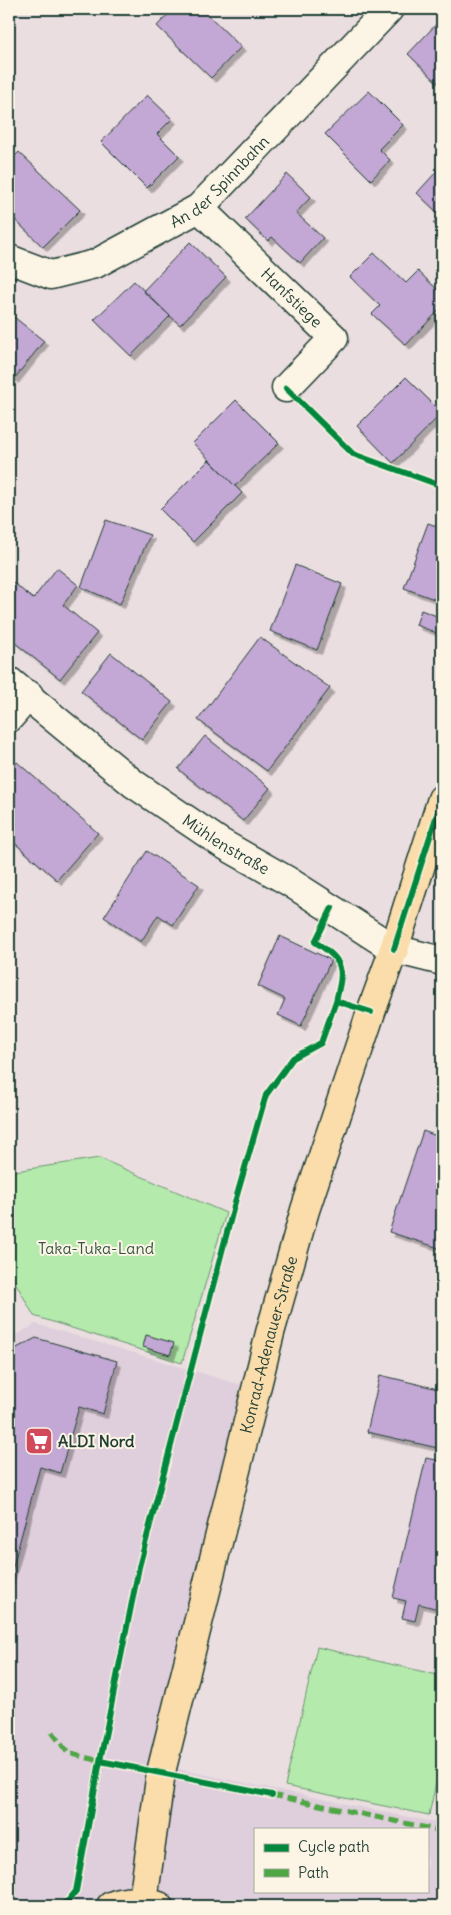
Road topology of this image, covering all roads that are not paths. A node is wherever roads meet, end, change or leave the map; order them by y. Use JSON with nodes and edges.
{"nodes":[{"id":1,"x":389,"y":9,"type":"edge"},
{"id":2,"x":199,"y":208,"type":"junction"},
{"id":3,"x":9,"y":260,"type":"edge"},
{"id":4,"x":286,"y":388,"type":"dead end"},
{"id":5,"x":19,"y":688,"type":"edge"},
{"id":6,"x":9,"y":718,"type":"edge"},
{"id":7,"x":442,"y":799,"type":"edge"},
{"id":8,"x":394,"y":949,"type":"junction"},
{"id":9,"x":442,"y":961,"type":"edge"},
{"id":10,"x":151,"y":1904,"type":"edge"},
{"id":11,"x":111,"y":1906,"type":"edge"}],
"edges":[{"from":1,"to":2,"type":"street","name":"An der Spinnbahn"},
{"from":2,"to":3,"type":"street","name":"An der Spinnbahn"},
{"from":2,"to":4,"type":"street","name":"Hanfstiege"},
{"from":5,"to":6,"type":"street","name":"Mühlenstraße"},
{"from":5,"to":8,"type":"street","name":"Mühlenstraße"},
{"from":7,"to":8,"type":"main road","name":"Konrad-Adenauer-Straße"},
{"from":8,"to":9,"type":"street","name":"Mühlenstraße"},
{"from":8,"to":10,"type":"main road","name":"Konrad-Adenauer-Straße"},
{"from":10,"to":11,"type":"main road"}]}
